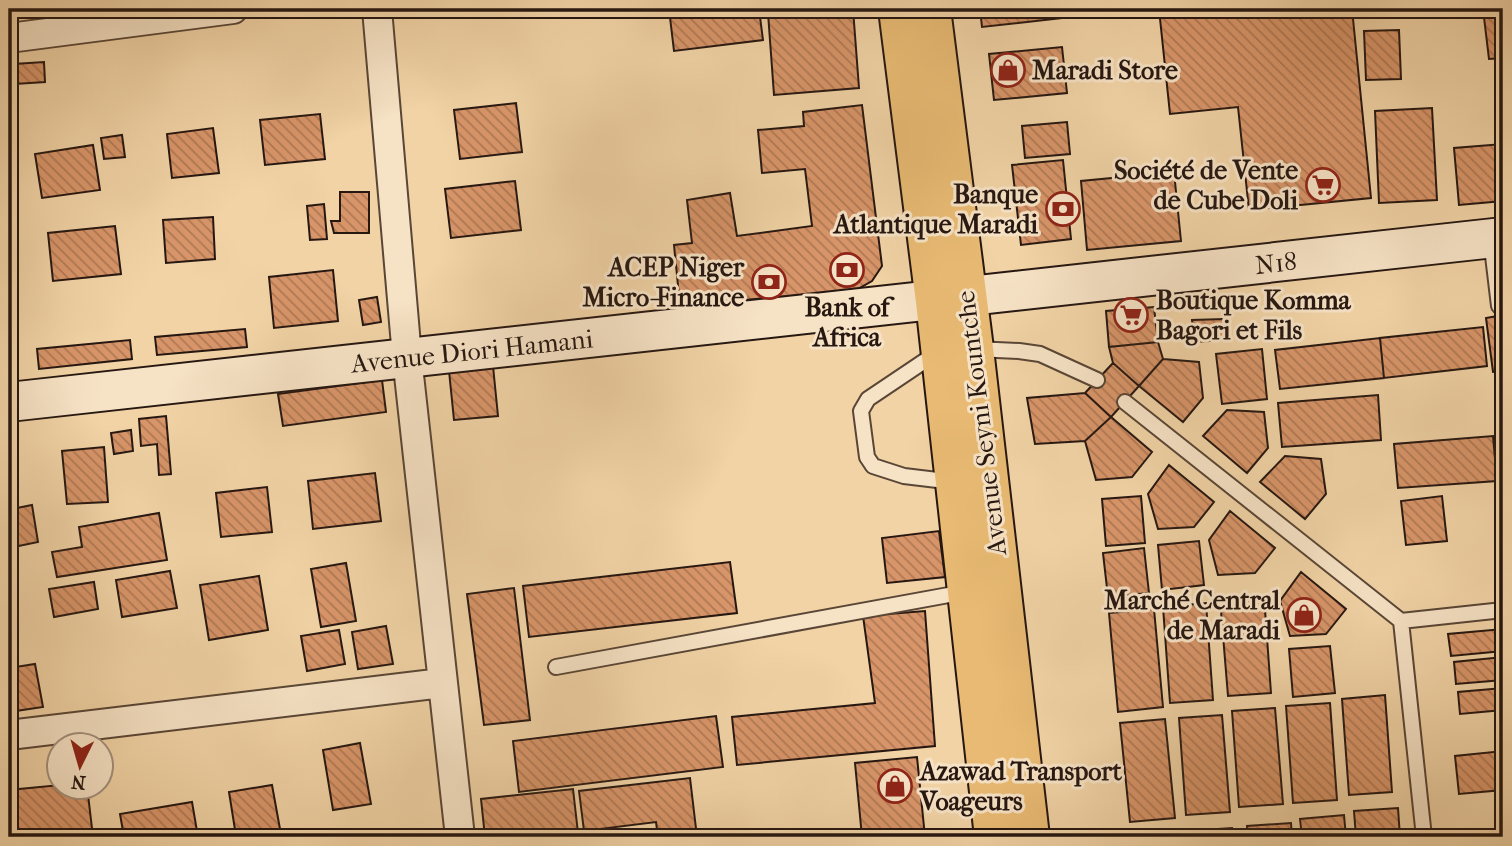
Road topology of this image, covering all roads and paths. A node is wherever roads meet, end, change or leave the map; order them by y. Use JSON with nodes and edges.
{"nodes":[{"id":1,"x":233,"y":9,"type":"edge"},
{"id":2,"x":377,"y":9,"type":"edge"},
{"id":3,"x":898,"y":9,"type":"edge"},
{"id":4,"x":931,"y":9,"type":"edge"},
{"id":5,"x":9,"y":38,"type":"edge"},
{"id":6,"x":1497,"y":238,"type":"edge"},
{"id":7,"x":950,"y":299,"type":"junction"},
{"id":8,"x":1499,"y":306,"type":"dead end"},
{"id":9,"x":957,"y":350,"type":"junction"},
{"id":10,"x":407,"y":357,"type":"junction"},
{"id":11,"x":1097,"y":380,"type":"dead end"},
{"id":12,"x":9,"y":402,"type":"edge"},
{"id":13,"x":1125,"y":402,"type":"dead end"},
{"id":14,"x":954,"y":482,"type":"junction"},
{"id":15,"x":966,"y":592,"type":"junction"},
{"id":16,"x":1503,"y":610,"type":"edge"},
{"id":17,"x":1401,"y":621,"type":"junction"},
{"id":18,"x":556,"y":667,"type":"dead end"},
{"id":19,"x":442,"y":683,"type":"junction"},
{"id":20,"x":9,"y":735,"type":"edge"},
{"id":21,"x":460,"y":837,"type":"edge"},
{"id":22,"x":993,"y":837,"type":"edge"},
{"id":23,"x":1030,"y":837,"type":"edge"},
{"id":24,"x":1424,"y":837,"type":"edge"}],
"edges":[{"from":1,"to":5,"type":"street"},
{"from":2,"to":10,"type":"street"},
{"from":3,"to":7,"type":"highway","name":"Avenue Seyni Kountche"},
{"from":4,"to":7,"type":"highway","name":"Avenue Seyni Kountche"},
{"from":6,"to":7,"type":"main road","name":"N18"},
{"from":6,"to":8,"type":"lane"},
{"from":7,"to":9,"type":"highway","name":"Avenue Seyni Kountche"},
{"from":7,"to":10,"type":"main road","name":"Avenue Diori Hamani"},
{"from":9,"to":11,"type":"lane"},
{"from":9,"to":14,"type":"highway","name":"Avenue Seyni Kountche"},
{"from":9,"to":14,"type":"lane"},
{"from":9,"to":23,"type":"highway","name":"Avenue Seyni Kountche"},
{"from":10,"to":12,"type":"main road","name":"Avenue Diori Hamani"},
{"from":10,"to":19,"type":"street"},
{"from":13,"to":17,"type":"lane"},
{"from":14,"to":15,"type":"highway","name":"Avenue Seyni Kountche"},
{"from":15,"to":18,"type":"lane"},
{"from":15,"to":22,"type":"highway","name":"Avenue Seyni Kountche"},
{"from":16,"to":17,"type":"lane"},
{"from":17,"to":24,"type":"lane"},
{"from":19,"to":20,"type":"street"},
{"from":19,"to":21,"type":"street"}]}
